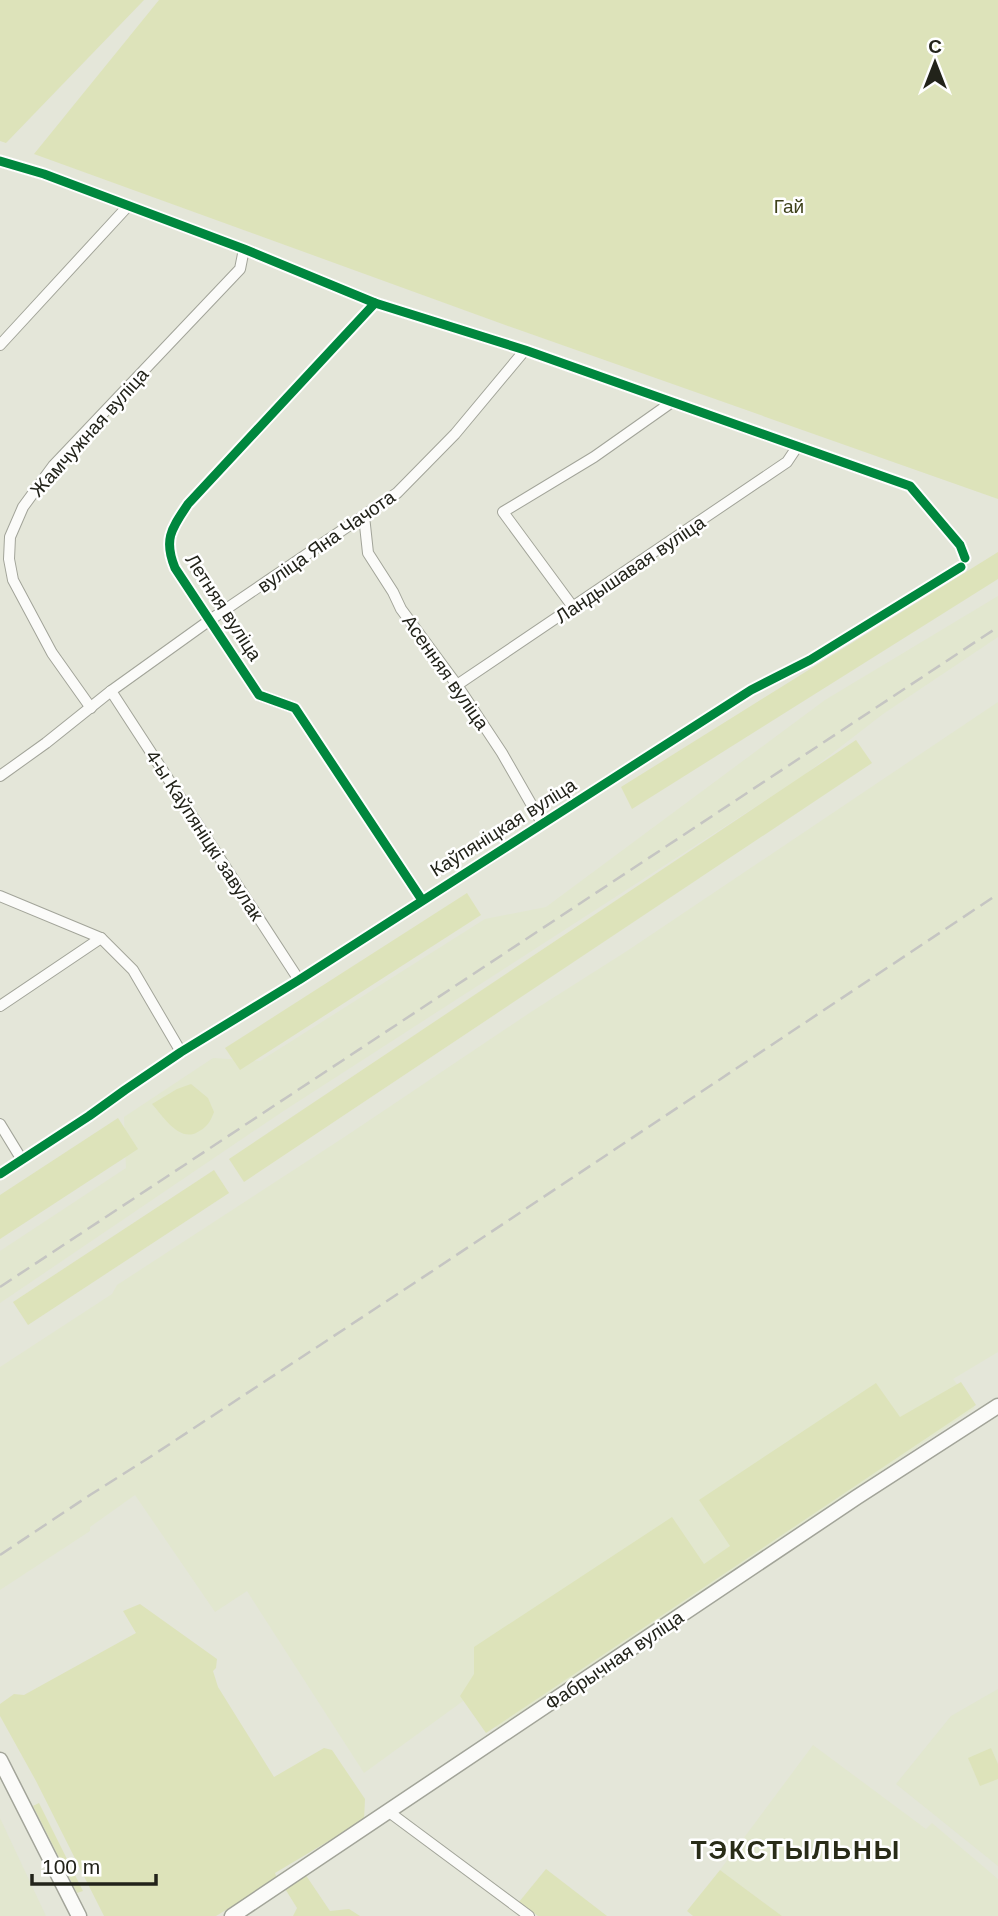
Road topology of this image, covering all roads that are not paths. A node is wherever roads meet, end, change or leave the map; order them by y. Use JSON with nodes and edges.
{"nodes":[{"id":1,"x":1,"y":162,"type":"edge"},
{"id":2,"x":128,"y":206,"type":"junction"},
{"id":3,"x":244,"y":249,"type":"junction"},
{"id":4,"x":375,"y":303,"type":"junction"},
{"id":5,"x":0,"y":345,"type":"edge"},
{"id":6,"x":525,"y":351,"type":"junction"},
{"id":7,"x":672,"y":402,"type":"junction"},
{"id":8,"x":797,"y":447,"type":"junction"},
{"id":9,"x":363,"y":516,"type":"junction"},
{"id":10,"x":573,"y":607,"type":"junction"},
{"id":11,"x":210,"y":620,"type":"junction"},
{"id":12,"x":457,"y":685,"type":"junction"},
{"id":13,"x":111,"y":691,"type":"junction"},
{"id":14,"x":91,"y":708,"type":"junction"},
{"id":15,"x":0,"y":776,"type":"edge"},
{"id":16,"x":542,"y":823,"type":"junction"},
{"id":17,"x":0,"y":896,"type":"edge"},
{"id":18,"x":422,"y":900,"type":"junction"},
{"id":19,"x":101,"y":938,"type":"junction"},
{"id":20,"x":299,"y":980,"type":"junction"},
{"id":21,"x":0,"y":1006,"type":"edge"},
{"id":22,"x":181,"y":1052,"type":"junction"},
{"id":23,"x":0,"y":1124,"type":"edge"},
{"id":24,"x":22,"y":1160,"type":"junction"},
{"id":25,"x":0,"y":1174,"type":"edge"},
{"id":26,"x":998,"y":1406,"type":"edge"},
{"id":27,"x":0,"y":1760,"type":"edge"},
{"id":28,"x":389,"y":1812,"type":"junction"},
{"id":29,"x":79,"y":1916,"type":"edge"},
{"id":30,"x":232,"y":1916,"type":"edge"},
{"id":31,"x":529,"y":1916,"type":"edge"}],
"edges":[{"from":1,"to":2,"type":"street"},
{"from":2,"to":3,"type":"street"},
{"from":2,"to":5,"type":"street"},
{"from":3,"to":4,"type":"street"},
{"from":3,"to":14,"type":"street","name":"Жамчужная вуліца"},
{"from":4,"to":6,"type":"street"},
{"from":4,"to":11,"type":"street","name":"Летняя вуліца"},
{"from":6,"to":7,"type":"street"},
{"from":6,"to":9,"type":"street","name":"вуліца Яна Чачота"},
{"from":7,"to":8,"type":"street"},
{"from":7,"to":10,"type":"street"},
{"from":8,"to":10,"type":"street","name":"Ландышавая вуліца"},
{"from":8,"to":16,"type":"street","name":"Каўпяніцкая вуліца"},
{"from":9,"to":11,"type":"street","name":"вуліца Яна Чачота"},
{"from":9,"to":12,"type":"street","name":"Асенняя вуліца"},
{"from":10,"to":12,"type":"street","name":"Ландышавая вуліца"},
{"from":11,"to":13,"type":"street","name":"вуліца Яна Чачота"},
{"from":11,"to":18,"type":"street","name":"Летняя вуліца"},
{"from":12,"to":16,"type":"street","name":"Асенняя вуліца"},
{"from":13,"to":14,"type":"street","name":"вуліца Яна Чачота"},
{"from":13,"to":20,"type":"street","name":"4-ы Каўпяніцкі завулак"},
{"from":14,"to":15,"type":"street","name":"вуліца Яна Чачота"},
{"from":16,"to":18,"type":"street","name":"Каўпяніцкая вуліца"},
{"from":17,"to":19,"type":"street"},
{"from":18,"to":20,"type":"street","name":"Каўпяніцкая вуліца"},
{"from":19,"to":21,"type":"street"},
{"from":19,"to":22,"type":"street"},
{"from":20,"to":22,"type":"street","name":"Каўпяніцкая вуліца"},
{"from":22,"to":24,"type":"street","name":"Каўпяніцкая вуліца"},
{"from":23,"to":24,"type":"street"},
{"from":24,"to":25,"type":"street","name":"Каўпяніцкая вуліца"},
{"from":26,"to":28,"type":"main road","name":"Фабрычная вуліца"},
{"from":27,"to":29,"type":"main road"},
{"from":28,"to":30,"type":"main road","name":"Фабрычная вуліца"},
{"from":28,"to":31,"type":"street"}]}
